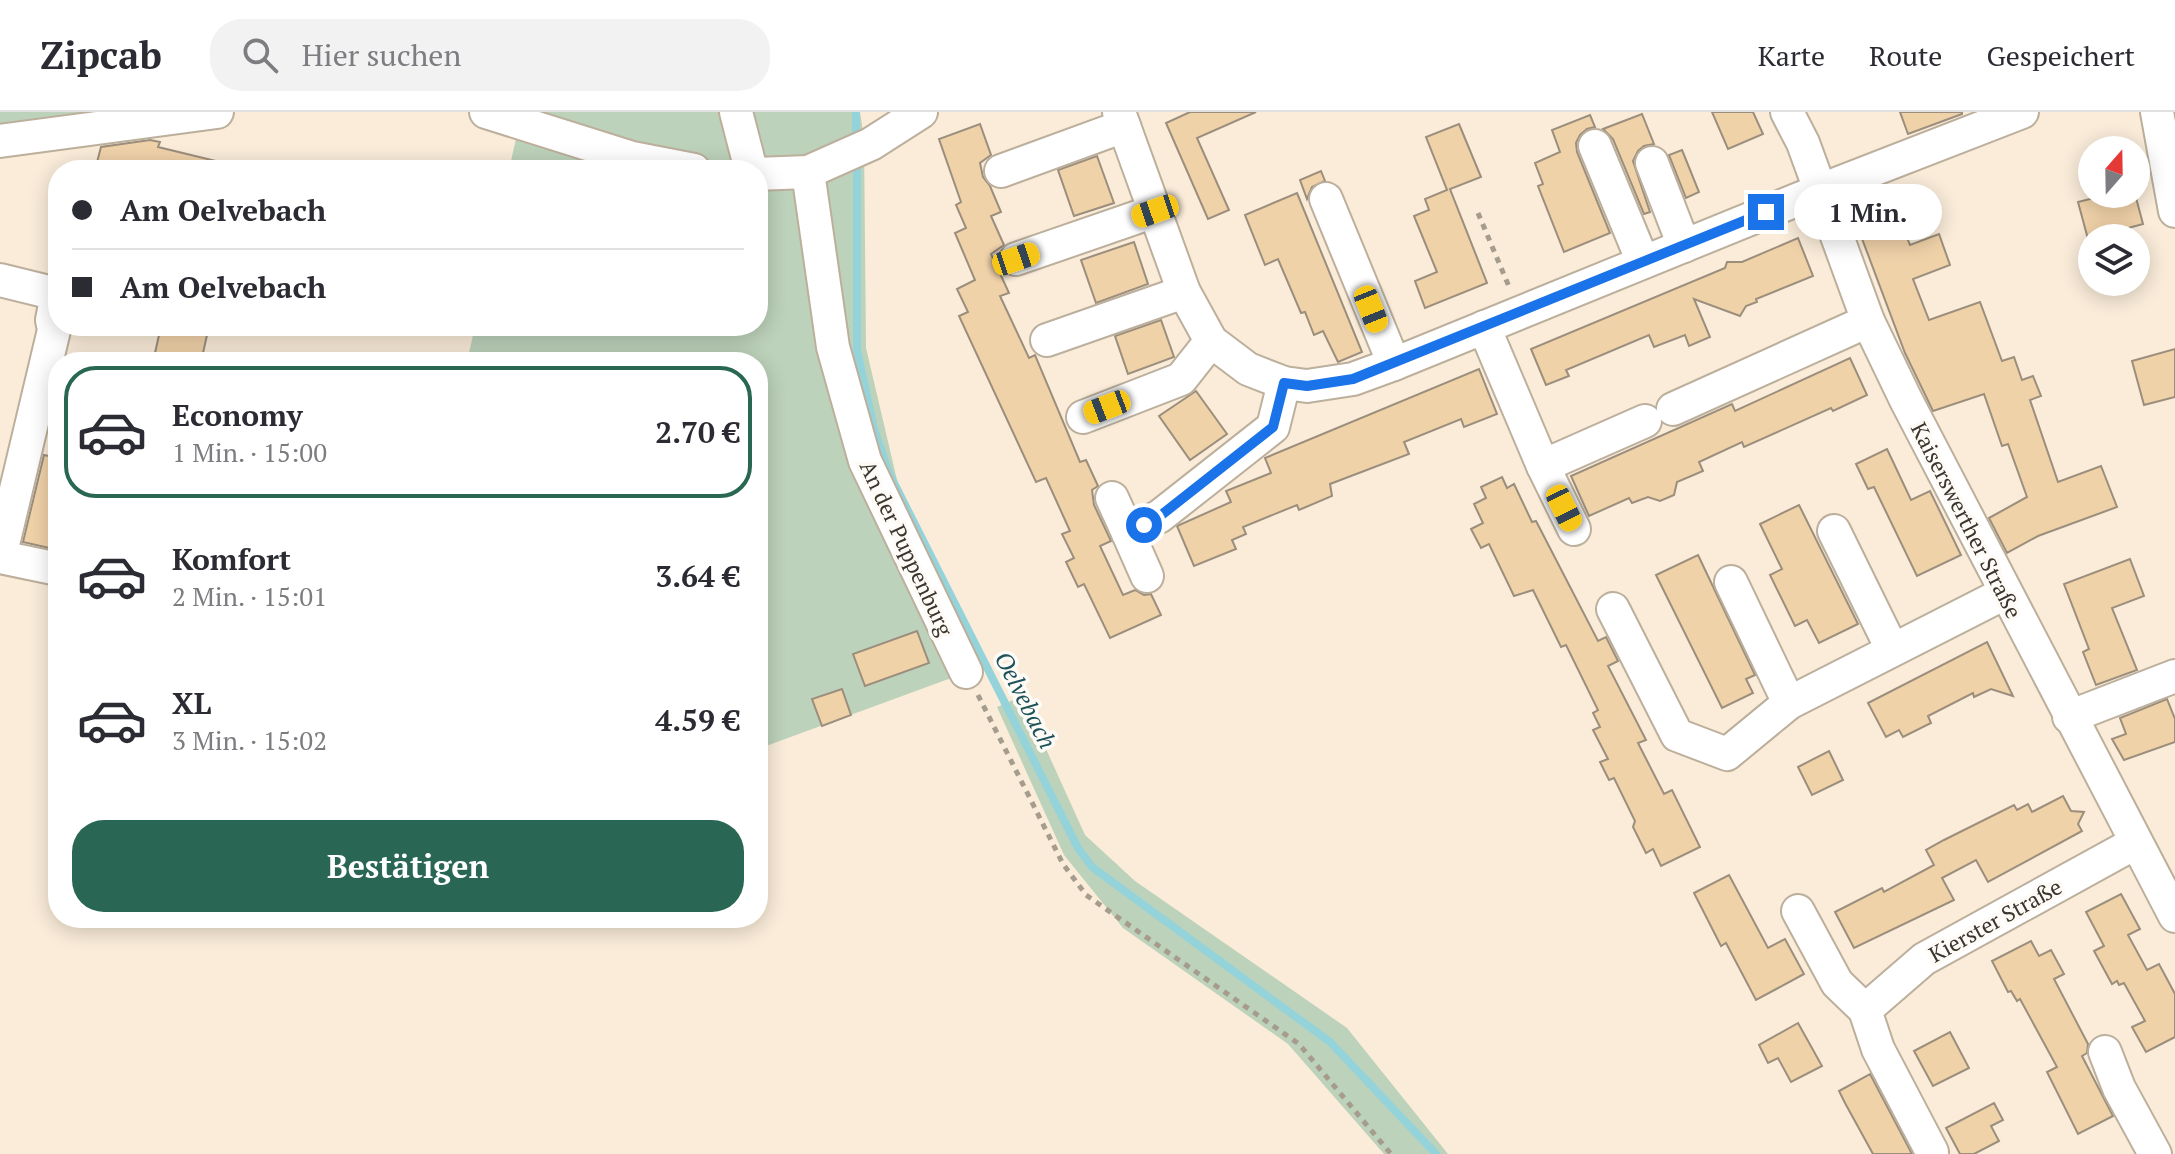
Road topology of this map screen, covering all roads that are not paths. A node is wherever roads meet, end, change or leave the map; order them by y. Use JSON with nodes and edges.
{"nodes":[{"id":1,"x":217,"y":112,"type":"edge"},
{"id":2,"x":486,"y":112,"type":"edge"},
{"id":3,"x":736,"y":112,"type":"edge"},
{"id":4,"x":921,"y":112,"type":"edge"},
{"id":5,"x":1787,"y":112,"type":"edge"},
{"id":6,"x":2022,"y":112,"type":"edge"},
{"id":7,"x":2157,"y":112,"type":"edge"},
{"id":8,"x":1121,"y":119,"type":"edge"},
{"id":9,"x":0,"y":141,"type":"edge"},
{"id":10,"x":1595,"y":146,"type":"dead end"},
{"id":11,"x":642,"y":160,"type":"edge"},
{"id":12,"x":748,"y":160,"type":"edge"},
{"id":13,"x":1652,"y":163,"type":"dead end"},
{"id":14,"x":1001,"y":171,"type":"dead end"},
{"id":15,"x":808,"y":172,"type":"junction"},
{"id":16,"x":768,"y":174,"type":"edge"},
{"id":17,"x":1821,"y":190,"type":"junction"},
{"id":18,"x":1326,"y":199,"type":"dead end"},
{"id":19,"x":1155,"y":211,"type":"junction"},
{"id":20,"x":2175,"y":211,"type":"edge"},
{"id":21,"x":1684,"y":246,"type":"junction"},
{"id":22,"x":1016,"y":259,"type":"dead end"},
{"id":23,"x":1643,"y":262,"type":"junction"},
{"id":24,"x":0,"y":280,"type":"edge"},
{"id":25,"x":48,"y":292,"type":"edge"},
{"id":26,"x":1184,"y":292,"type":"junction"},
{"id":27,"x":1868,"y":321,"type":"junction"},
{"id":28,"x":1484,"y":327,"type":"junction"},
{"id":29,"x":1047,"y":340,"type":"dead end"},
{"id":30,"x":1211,"y":341,"type":"junction"},
{"id":31,"x":48,"y":355,"type":"edge"},
{"id":32,"x":1394,"y":364,"type":"junction"},
{"id":33,"x":1284,"y":383,"type":"junction"},
{"id":34,"x":1083,"y":417,"type":"dead end"},
{"id":35,"x":1543,"y":466,"type":"junction"},
{"id":36,"x":1112,"y":498,"type":"dead end"},
{"id":37,"x":1574,"y":529,"type":"dead end"},
{"id":38,"x":1834,"y":531,"type":"dead end"},
{"id":39,"x":1128,"y":533,"type":"junction"},
{"id":40,"x":0,"y":557,"type":"edge"},
{"id":41,"x":48,"y":567,"type":"edge"},
{"id":42,"x":1147,"y":576,"type":"dead end"},
{"id":43,"x":1731,"y":582,"type":"dead end"},
{"id":44,"x":2005,"y":593,"type":"junction"},
{"id":45,"x":1613,"y":609,"type":"dead end"},
{"id":46,"x":1892,"y":649,"type":"junction"},
{"id":47,"x":966,"y":672,"type":"road end"},
{"id":48,"x":2175,"y":676,"type":"edge"},
{"id":49,"x":1789,"y":703,"type":"junction"},
{"id":50,"x":2069,"y":717,"type":"junction"},
{"id":51,"x":2135,"y":843,"type":"junction"},
{"id":52,"x":1798,"y":911,"type":"dead end"},
{"id":53,"x":2175,"y":916,"type":"edge"},
{"id":54,"x":1865,"y":1010,"type":"junction"},
{"id":55,"x":2105,"y":1052,"type":"dead end"},
{"id":56,"x":1932,"y":1152,"type":"edge"},
{"id":57,"x":2155,"y":1154,"type":"edge"}],
"edges":[{"from":1,"to":9,"type":"street"},
{"from":2,"to":11,"type":"street"},
{"from":3,"to":12,"type":"street"},
{"from":4,"to":15,"type":"street"},
{"from":5,"to":17,"type":"street","name":"Kaiserswerther Straße"},
{"from":6,"to":17,"type":"street"},
{"from":7,"to":20,"type":"street"},
{"from":8,"to":14,"type":"street"},
{"from":8,"to":19,"type":"street"},
{"from":10,"to":23,"type":"street"},
{"from":13,"to":21,"type":"street"},
{"from":15,"to":16,"type":"street"},
{"from":15,"to":47,"type":"street","name":"An der Puppenburg"},
{"from":17,"to":21,"type":"street"},
{"from":17,"to":27,"type":"street","name":"Kaiserswerther Straße"},
{"from":18,"to":32,"type":"street"},
{"from":19,"to":22,"type":"street"},
{"from":19,"to":26,"type":"street"},
{"from":21,"to":23,"type":"street"},
{"from":23,"to":28,"type":"street"},
{"from":24,"to":25,"type":"street"},
{"from":26,"to":29,"type":"street"},
{"from":26,"to":30,"type":"street"},
{"from":27,"to":35,"type":"street"},
{"from":27,"to":44,"type":"street","name":"Kaiserswerther Straße"},
{"from":28,"to":32,"type":"street"},
{"from":28,"to":35,"type":"street"},
{"from":30,"to":33,"type":"street"},
{"from":30,"to":34,"type":"street"},
{"from":31,"to":40,"type":"street"},
{"from":32,"to":33,"type":"street"},
{"from":33,"to":39,"type":"street"},
{"from":35,"to":37,"type":"street"},
{"from":36,"to":39,"type":"street"},
{"from":38,"to":46,"type":"street"},
{"from":39,"to":42,"type":"street"},
{"from":40,"to":41,"type":"street"},
{"from":43,"to":49,"type":"street"},
{"from":44,"to":46,"type":"street"},
{"from":44,"to":50,"type":"street","name":"Kaiserswerther Straße"},
{"from":45,"to":49,"type":"street"},
{"from":46,"to":49,"type":"street"},
{"from":48,"to":50,"type":"street"},
{"from":50,"to":51,"type":"street","name":"Kaiserswerther Straße"},
{"from":51,"to":53,"type":"street","name":"Kaiserswerther Straße"},
{"from":51,"to":54,"type":"street","name":"Kierster Straße"},
{"from":52,"to":54,"type":"street"},
{"from":54,"to":56,"type":"street"},
{"from":55,"to":57,"type":"street"}]}
